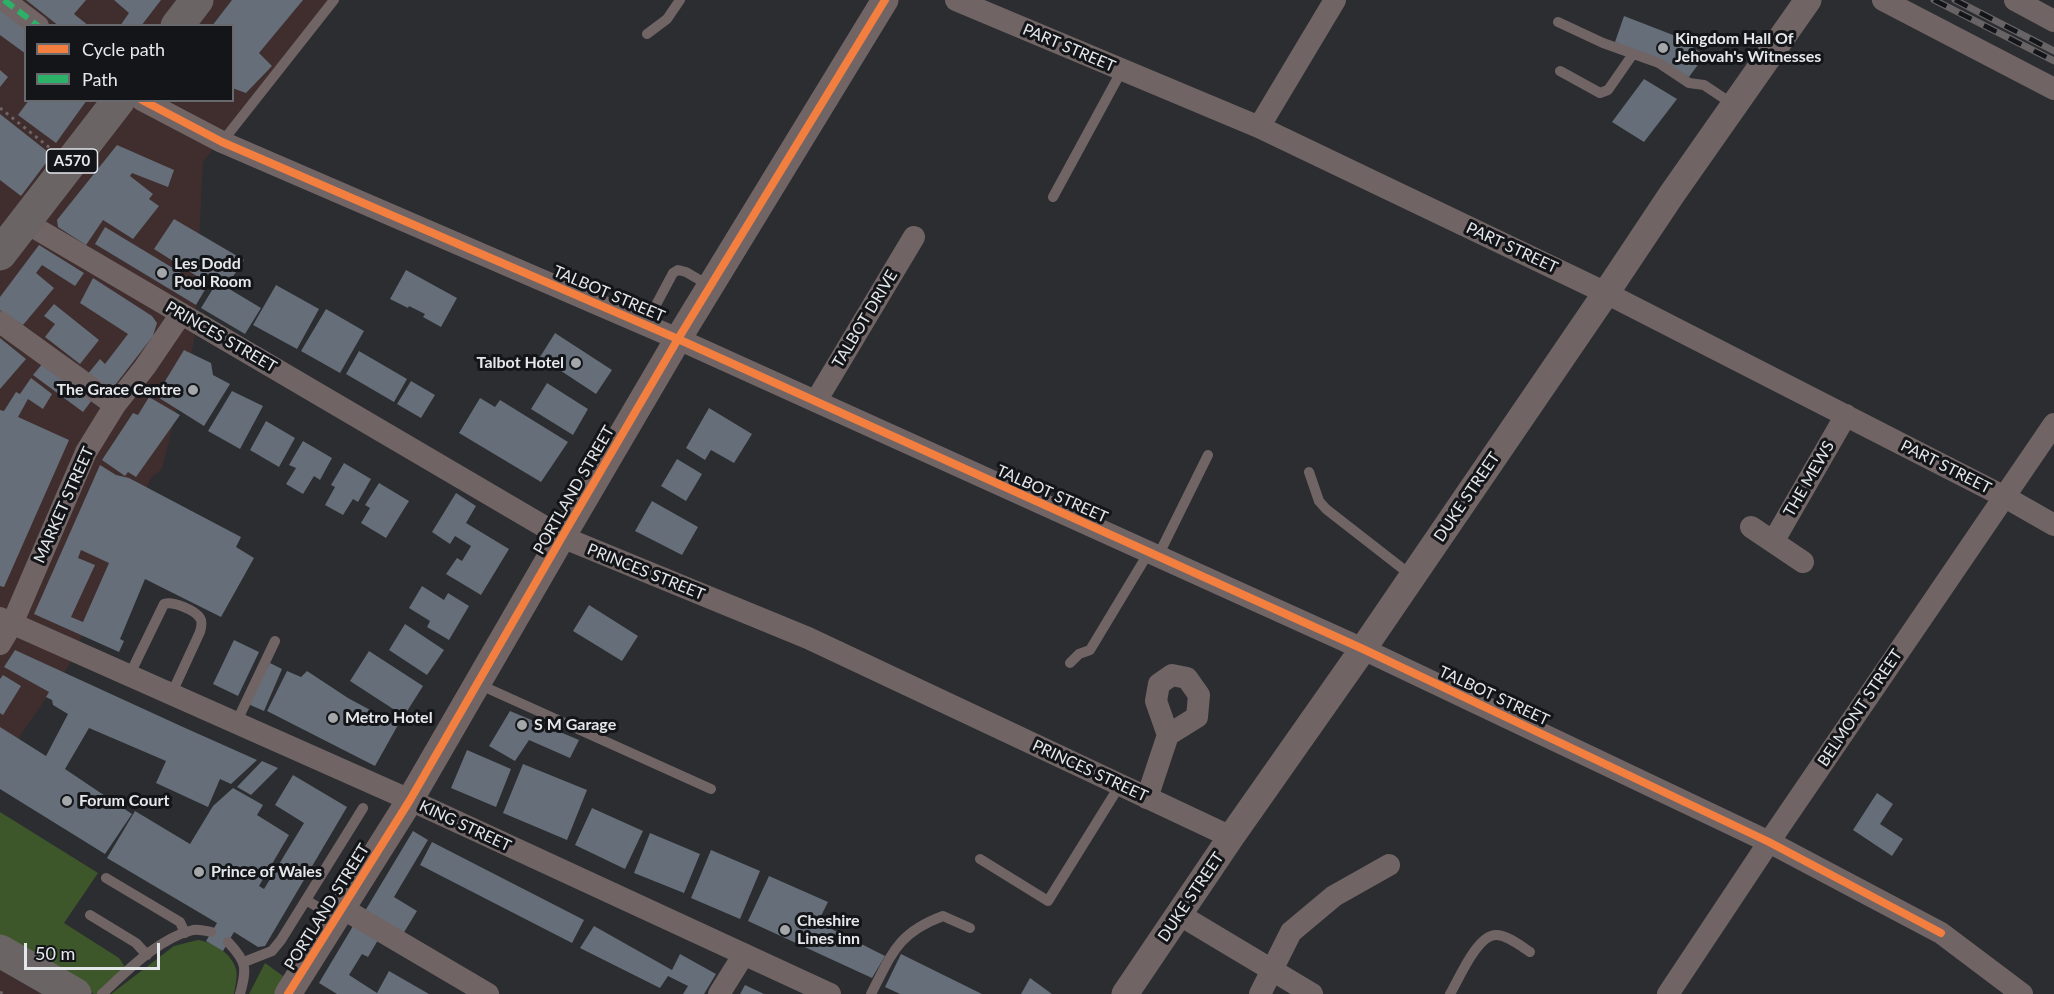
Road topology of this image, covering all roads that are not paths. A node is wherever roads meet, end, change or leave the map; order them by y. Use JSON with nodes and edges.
{"nodes":[{"id":1,"x":4,"y":0,"type":"edge"},
{"id":2,"x":197,"y":0,"type":"edge"},
{"id":3,"x":334,"y":0,"type":"edge"},
{"id":4,"x":680,"y":0,"type":"edge"},
{"id":5,"x":885,"y":0,"type":"edge"},
{"id":6,"x":956,"y":0,"type":"edge"},
{"id":7,"x":1335,"y":0,"type":"edge"},
{"id":8,"x":1808,"y":0,"type":"edge"},
{"id":9,"x":1883,"y":0,"type":"edge"},
{"id":10,"x":2015,"y":0,"type":"edge"},
{"id":11,"x":2054,"y":21,"type":"edge"},
{"id":12,"x":1558,"y":22,"type":"dead end"},
{"id":13,"x":35,"y":24,"type":"edge"},
{"id":14,"x":179,"y":24,"type":"edge"},
{"id":15,"x":646,"y":34,"type":"dead end"},
{"id":16,"x":1633,"y":54,"type":"junction"},
{"id":17,"x":1122,"y":70,"type":"junction"},
{"id":18,"x":1560,"y":71,"type":"dead end"},
{"id":19,"x":2054,"y":89,"type":"edge"},
{"id":20,"x":117,"y":102,"type":"edge"},
{"id":21,"x":145,"y":102,"type":"edge"},
{"id":22,"x":1734,"y":105,"type":"junction"},
{"id":23,"x":1259,"y":127,"type":"junction"},
{"id":24,"x":222,"y":142,"type":"junction"},
{"id":25,"x":1053,"y":197,"type":"dead end"},
{"id":26,"x":25,"y":222,"type":"junction"},
{"id":27,"x":914,"y":237,"type":"dead end"},
{"id":28,"x":0,"y":254,"type":"edge"},
{"id":29,"x":710,"y":286,"type":"junction"},
{"id":30,"x":1606,"y":293,"type":"junction"},
{"id":31,"x":657,"y":303,"type":"dead end"},
{"id":32,"x":181,"y":314,"type":"junction"},
{"id":33,"x":0,"y":322,"type":"edge"},
{"id":34,"x":678,"y":339,"type":"junction"},
{"id":35,"x":816,"y":402,"type":"junction"},
{"id":36,"x":115,"y":405,"type":"junction"},
{"id":37,"x":1846,"y":415,"type":"junction"},
{"id":38,"x":2054,"y":424,"type":"edge"},
{"id":39,"x":1208,"y":455,"type":"dead end"},
{"id":40,"x":1309,"y":472,"type":"dead end"},
{"id":41,"x":2005,"y":497,"type":"junction"},
{"id":42,"x":2054,"y":525,"type":"edge"},
{"id":43,"x":1751,"y":527,"type":"dead end"},
{"id":44,"x":562,"y":537,"type":"junction"},
{"id":45,"x":1773,"y":542,"type":"junction"},
{"id":46,"x":1154,"y":554,"type":"junction"},
{"id":47,"x":1803,"y":562,"type":"dead end"},
{"id":48,"x":1413,"y":576,"type":"junction"},
{"id":49,"x":6,"y":621,"type":"edge"},
{"id":50,"x":275,"y":641,"type":"dead end"},
{"id":51,"x":0,"y":644,"type":"edge"},
{"id":52,"x":1363,"y":649,"type":"junction"},
{"id":53,"x":1070,"y":663,"type":"dead end"},
{"id":54,"x":129,"y":676,"type":"junction"},
{"id":55,"x":477,"y":683,"type":"junction"},
{"id":56,"x":171,"y":695,"type":"junction"},
{"id":57,"x":236,"y":723,"type":"junction"},
{"id":58,"x":1168,"y":735,"type":"dead end"},
{"id":59,"x":1120,"y":785,"type":"junction"},
{"id":60,"x":711,"y":789,"type":"dead end"},
{"id":61,"x":1147,"y":798,"type":"junction"},
{"id":62,"x":410,"y":800,"type":"junction"},
{"id":63,"x":363,"y":808,"type":"dead end"},
{"id":64,"x":1231,"y":837,"type":"junction"},
{"id":65,"x":1769,"y":842,"type":"junction"},
{"id":66,"x":980,"y":859,"type":"dead end"},
{"id":67,"x":1389,"y":865,"type":"dead end"},
{"id":68,"x":106,"y":878,"type":"dead end"},
{"id":69,"x":306,"y":900,"type":"junction"},
{"id":70,"x":339,"y":913,"type":"junction"},
{"id":71,"x":90,"y":915,"type":"dead end"},
{"id":72,"x":1180,"y":915,"type":"junction"},
{"id":73,"x":970,"y":928,"type":"dead end"},
{"id":74,"x":212,"y":932,"type":"dead end"},
{"id":75,"x":185,"y":933,"type":"junction"},
{"id":76,"x":228,"y":942,"type":"dead end"},
{"id":77,"x":0,"y":951,"type":"edge"},
{"id":78,"x":1530,"y":952,"type":"dead end"},
{"id":79,"x":744,"y":954,"type":"junction"},
{"id":80,"x":147,"y":955,"type":"junction"},
{"id":81,"x":244,"y":962,"type":"junction"},
{"id":82,"x":1273,"y":970,"type":"junction"},
{"id":83,"x":59,"y":990,"type":"edge"},
{"id":84,"x":290,"y":993,"type":"edge"},
{"id":85,"x":102,"y":994,"type":"edge"},
{"id":86,"x":240,"y":994,"type":"edge"},
{"id":87,"x":488,"y":994,"type":"edge"},
{"id":88,"x":719,"y":994,"type":"edge"},
{"id":89,"x":830,"y":994,"type":"edge"},
{"id":90,"x":871,"y":994,"type":"edge"},
{"id":91,"x":1125,"y":994,"type":"edge"},
{"id":92,"x":1260,"y":994,"type":"edge"},
{"id":93,"x":1312,"y":994,"type":"edge"},
{"id":94,"x":1450,"y":994,"type":"edge"},
{"id":95,"x":1668,"y":994,"type":"edge"},
{"id":96,"x":2022,"y":994,"type":"edge"}],
"edges":[{"from":1,"to":13,"type":"street"},
{"from":2,"to":14,"type":"highway"},
{"from":3,"to":24,"type":"lane"},
{"from":4,"to":15,"type":"lane"},
{"from":5,"to":29,"type":"street","name":"PORTLAND STREET"},
{"from":6,"to":17,"type":"street","name":"PART STREET"},
{"from":7,"to":23,"type":"street"},
{"from":8,"to":22,"type":"street","name":"DUKE STREET"},
{"from":9,"to":19,"type":"street"},
{"from":10,"to":11,"type":"street"},
{"from":12,"to":16,"type":"lane"},
{"from":16,"to":18,"type":"lane"},
{"from":16,"to":22,"type":"lane"},
{"from":17,"to":23,"type":"street","name":"PART STREET"},
{"from":17,"to":25,"type":"lane"},
{"from":20,"to":26,"type":"highway","number":"A570"},
{"from":21,"to":24,"type":"street","name":"TALBOT STREET"},
{"from":22,"to":30,"type":"street","name":"DUKE STREET"},
{"from":23,"to":30,"type":"street","name":"PART STREET"},
{"from":24,"to":34,"type":"street","name":"TALBOT STREET"},
{"from":26,"to":28,"type":"highway","number":"A570"},
{"from":26,"to":32,"type":"street","name":"PRINCES STREET"},
{"from":27,"to":35,"type":"street","name":"TALBOT DRIVE"},
{"from":29,"to":31,"type":"lane"},
{"from":29,"to":34,"type":"street","name":"PORTLAND STREET"},
{"from":30,"to":37,"type":"street","name":"PART STREET"},
{"from":30,"to":48,"type":"street","name":"DUKE STREET"},
{"from":32,"to":36,"type":"street","name":"MARKET STREET"},
{"from":32,"to":44,"type":"street","name":"PRINCES STREET"},
{"from":33,"to":36,"type":"street"},
{"from":34,"to":35,"type":"street","name":"TALBOT STREET"},
{"from":34,"to":44,"type":"street","name":"PORTLAND STREET"},
{"from":35,"to":46,"type":"street","name":"TALBOT STREET"},
{"from":36,"to":49,"type":"street","name":"MARKET STREET"},
{"from":37,"to":41,"type":"street","name":"PART STREET"},
{"from":37,"to":45,"type":"street","name":"THE MEWS"},
{"from":38,"to":41,"type":"street","name":"BELMONT STREET"},
{"from":39,"to":46,"type":"lane"},
{"from":40,"to":48,"type":"lane"},
{"from":41,"to":42,"type":"street","name":"PART STREET"},
{"from":41,"to":65,"type":"street","name":"BELMONT STREET"},
{"from":43,"to":45,"type":"street"},
{"from":44,"to":55,"type":"street","name":"PORTLAND STREET"},
{"from":44,"to":59,"type":"street","name":"PRINCES STREET"},
{"from":45,"to":47,"type":"street"},
{"from":46,"to":52,"type":"street","name":"TALBOT STREET"},
{"from":46,"to":53,"type":"lane"},
{"from":48,"to":52,"type":"street","name":"DUKE STREET"},
{"from":49,"to":51,"type":"street","name":"MARKET STREET"},
{"from":49,"to":54,"type":"street","name":"KING STREET"},
{"from":50,"to":57,"type":"lane"},
{"from":52,"to":64,"type":"street","name":"DUKE STREET"},
{"from":52,"to":65,"type":"street","name":"TALBOT STREET"},
{"from":54,"to":56,"type":"street","name":"KING STREET"},
{"from":54,"to":56,"type":"lane"},
{"from":55,"to":60,"type":"lane"},
{"from":55,"to":62,"type":"street","name":"PORTLAND STREET"},
{"from":56,"to":57,"type":"street","name":"KING STREET"},
{"from":57,"to":62,"type":"street","name":"KING STREET"},
{"from":58,"to":61,"type":"street"},
{"from":59,"to":61,"type":"street","name":"PRINCES STREET"},
{"from":59,"to":66,"type":"lane"},
{"from":61,"to":64,"type":"street","name":"PRINCES STREET"},
{"from":62,"to":70,"type":"street","name":"PORTLAND STREET"},
{"from":62,"to":79,"type":"street","name":"KING STREET"},
{"from":63,"to":69,"type":"lane"},
{"from":64,"to":72,"type":"street","name":"DUKE STREET"},
{"from":65,"to":95,"type":"street","name":"BELMONT STREET"},
{"from":65,"to":96,"type":"street","name":"TALBOT STREET"},
{"from":67,"to":82,"type":"street"},
{"from":68,"to":75,"type":"lane"},
{"from":69,"to":70,"type":"lane"},
{"from":69,"to":81,"type":"lane"},
{"from":70,"to":84,"type":"street","name":"PORTLAND STREET"},
{"from":70,"to":87,"type":"street"},
{"from":71,"to":80,"type":"lane"},
{"from":72,"to":82,"type":"street"},
{"from":72,"to":91,"type":"street","name":"DUKE STREET"},
{"from":73,"to":90,"type":"lane"},
{"from":74,"to":75,"type":"lane"},
{"from":75,"to":80,"type":"lane"},
{"from":76,"to":81,"type":"lane"},
{"from":77,"to":83,"type":"highway"},
{"from":78,"to":94,"type":"lane"},
{"from":79,"to":88,"type":"street"},
{"from":79,"to":89,"type":"street","name":"KING STREET"},
{"from":80,"to":85,"type":"lane"},
{"from":81,"to":86,"type":"lane"},
{"from":82,"to":92,"type":"street"},
{"from":82,"to":93,"type":"street"}]}
